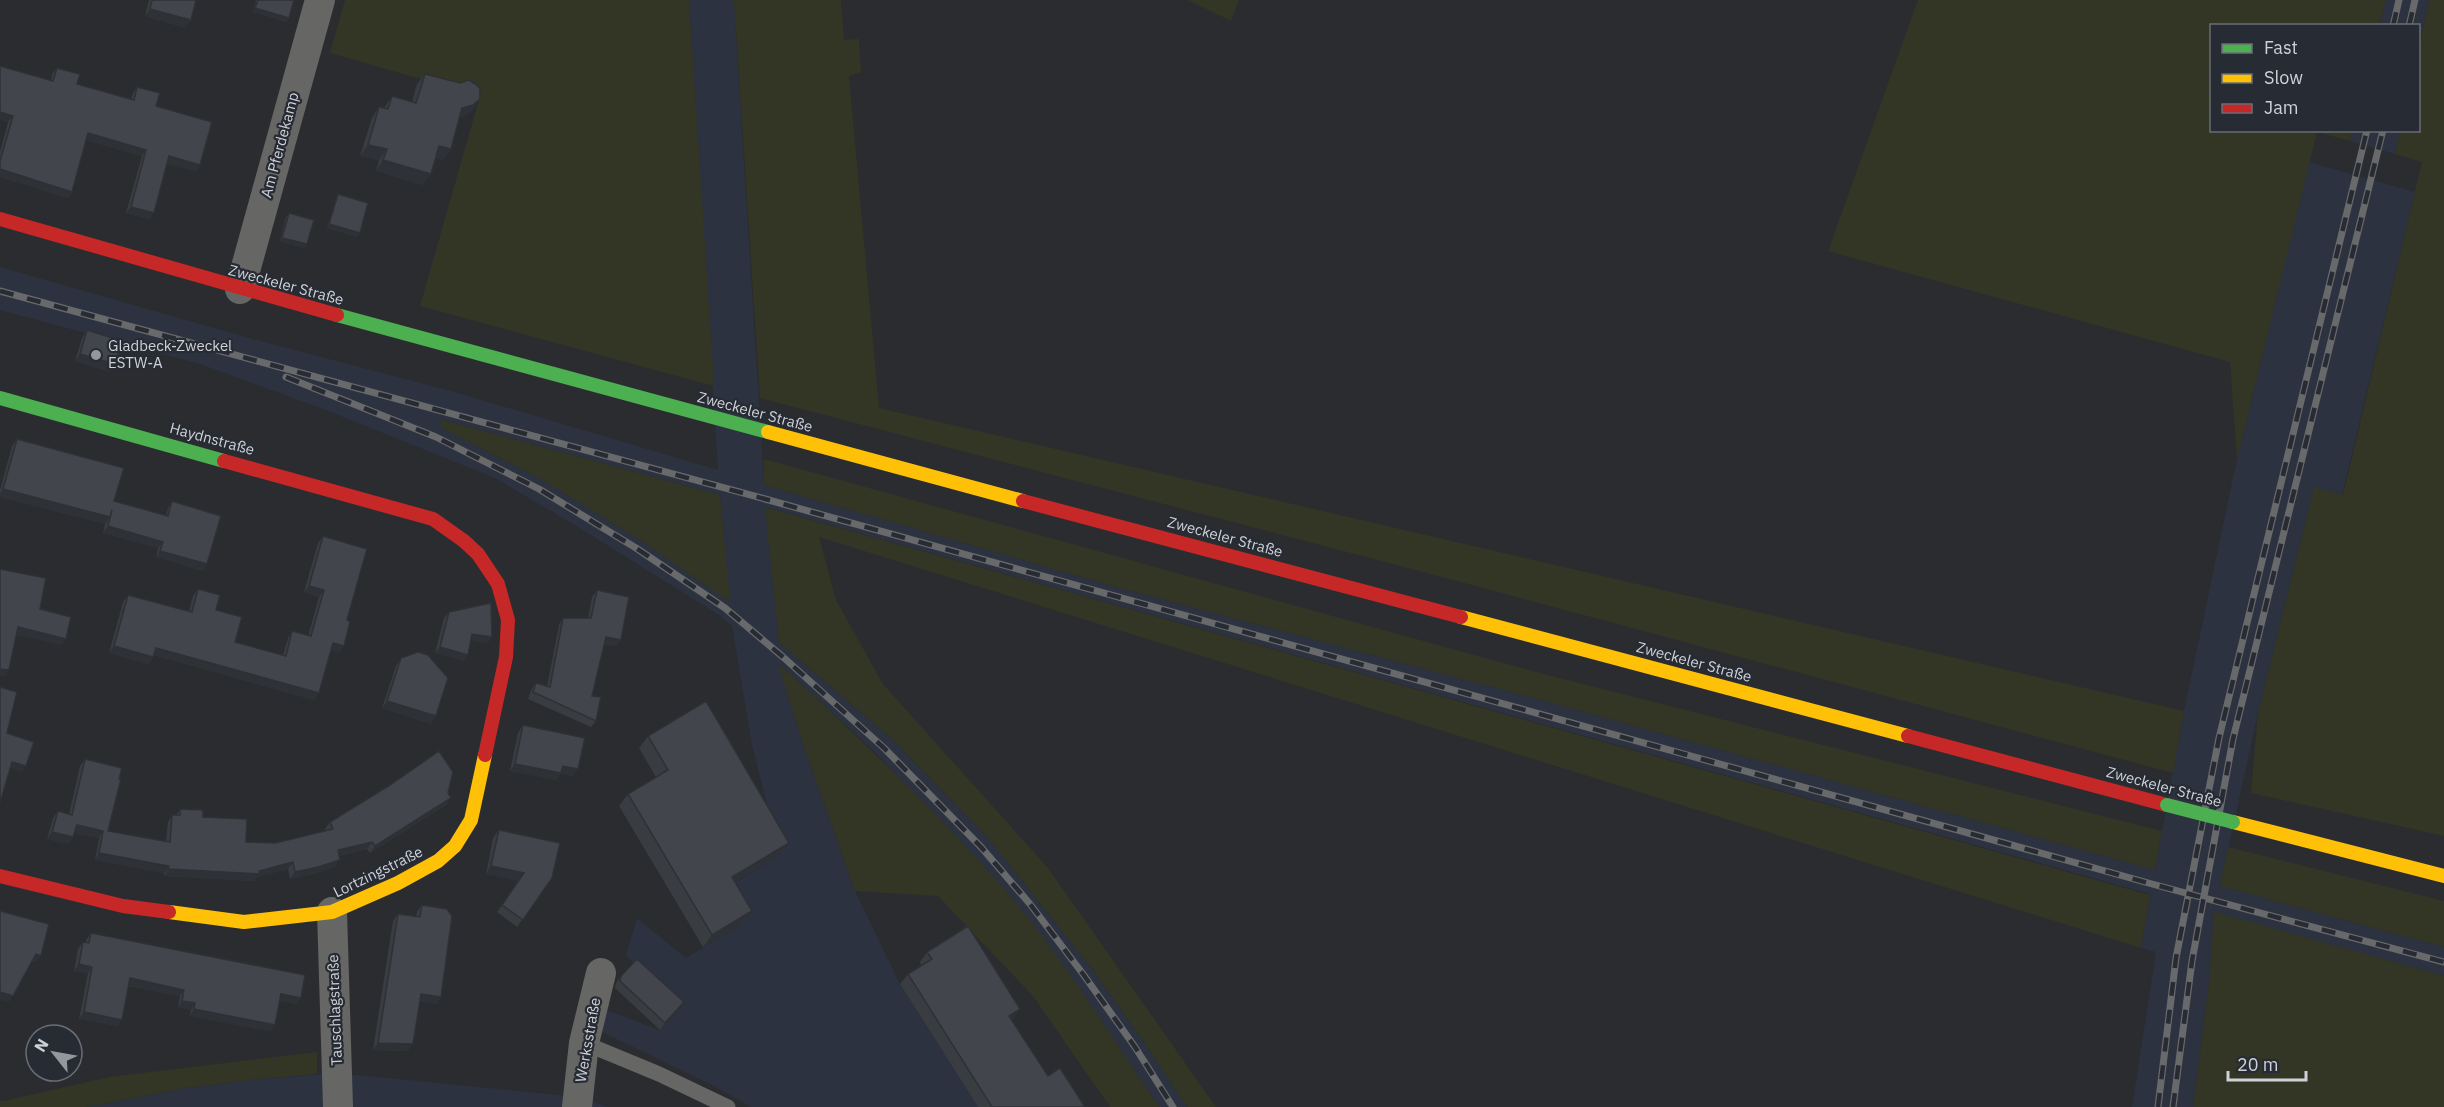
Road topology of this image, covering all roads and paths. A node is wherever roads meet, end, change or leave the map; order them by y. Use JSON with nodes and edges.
{"nodes":[{"id":1,"x":320,"y":0,"type":"edge"},
{"id":2,"x":0,"y":219,"type":"edge"},
{"id":3,"x":240,"y":289,"type":"junction"},
{"id":4,"x":0,"y":398,"type":"edge"},
{"id":5,"x":415,"y":512,"type":"joint"},
{"id":6,"x":0,"y":876,"type":"edge"},
{"id":7,"x":2444,"y":876,"type":"edge"},
{"id":8,"x":332,"y":912,"type":"junction"},
{"id":9,"x":601,"y":973,"type":"dead end"},
{"id":10,"x":584,"y":1043,"type":"junction"},
{"id":11,"x":339,"y":1107,"type":"edge"},
{"id":12,"x":577,"y":1107,"type":"edge"},
{"id":13,"x":728,"y":1107,"type":"edge"}],
"edges":[{"from":1,"to":3,"type":"street","name":"Am Pferdekamp"},
{"from":2,"to":3,"type":"street","name":"Zweckeler Straße"},
{"from":3,"to":7,"type":"street","name":"Zweckeler Straße","bridge":true},
{"from":4,"to":5,"type":"street","name":"Haydnstraße"},
{"from":5,"to":8,"type":"street","name":"Lortzingstraße"},
{"from":6,"to":8,"type":"street","name":"Lortzingstraße"},
{"from":8,"to":11,"type":"street","name":"Tauschlagstraße"},
{"from":9,"to":10,"type":"street","name":"Werksstraße"},
{"from":10,"to":12,"type":"street","name":"Werksstraße"},
{"from":10,"to":13,"type":"lane"}]}
